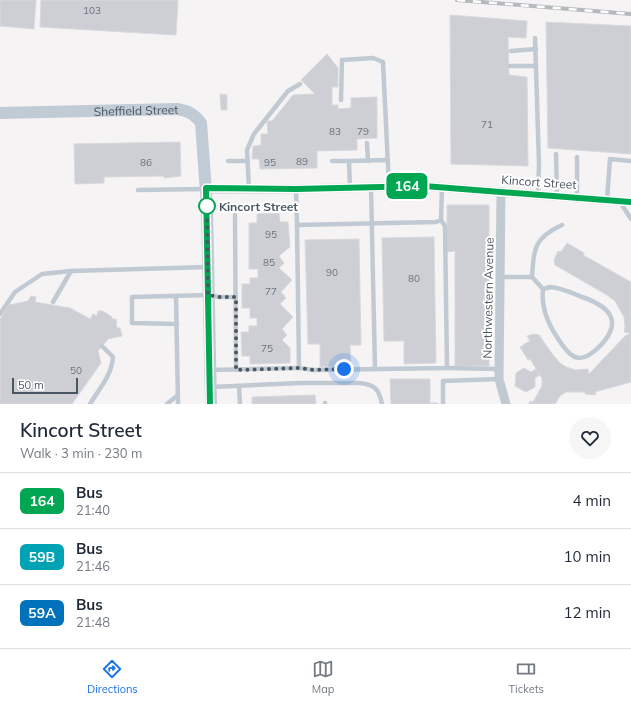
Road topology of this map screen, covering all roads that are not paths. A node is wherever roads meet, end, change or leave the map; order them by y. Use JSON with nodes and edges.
{"nodes":[{"id":1,"x":535,"y":38,"type":"dead end"},
{"id":2,"x":536,"y":49,"type":"junction"},
{"id":3,"x":511,"y":51,"type":"dead end"},
{"id":4,"x":510,"y":66,"type":"dead end"},
{"id":5,"x":536,"y":66,"type":"junction"},
{"id":6,"x":300,"y":84,"type":"dead end"},
{"id":7,"x":341,"y":100,"type":"dead end"},
{"id":8,"x":0,"y":113,"type":"edge"},
{"id":9,"x":367,"y":143,"type":"dead end"},
{"id":10,"x":556,"y":154,"type":"dead end"},
{"id":11,"x":577,"y":157,"type":"dead end"},
{"id":12,"x":387,"y":160,"type":"junction"},
{"id":13,"x":228,"y":161,"type":"dead end"},
{"id":14,"x":248,"y":161,"type":"junction"},
{"id":15,"x":332,"y":161,"type":"dead end"},
{"id":16,"x":349,"y":161,"type":"junction"},
{"id":17,"x":368,"y":161,"type":"junction"},
{"id":18,"x":631,"y":161,"type":"edge"},
{"id":19,"x":371,"y":187,"type":"junction"},
{"id":20,"x":389,"y":187,"type":"junction"},
{"id":21,"x":442,"y":187,"type":"junction"},
{"id":22,"x":206,"y":188,"type":"junction"},
{"id":23,"x":350,"y":188,"type":"junction"},
{"id":24,"x":249,"y":189,"type":"junction"},
{"id":25,"x":296,"y":189,"type":"junction"},
{"id":26,"x":138,"y":190,"type":"dead end"},
{"id":27,"x":501,"y":192,"type":"junction"},
{"id":28,"x":538,"y":194,"type":"junction"},
{"id":29,"x":557,"y":196,"type":"junction"},
{"id":30,"x":577,"y":197,"type":"junction"},
{"id":31,"x":607,"y":200,"type":"junction"},
{"id":32,"x":619,"y":201,"type":"junction"},
{"id":33,"x":631,"y":202,"type":"edge"},
{"id":34,"x":235,"y":215,"type":"dead end"},
{"id":35,"x":631,"y":219,"type":"edge"},
{"id":36,"x":441,"y":220,"type":"junction"},
{"id":37,"x":372,"y":224,"type":"junction"},
{"id":38,"x":297,"y":225,"type":"junction"},
{"id":39,"x":562,"y":225,"type":"dead end"},
{"id":40,"x":208,"y":267,"type":"junction"},
{"id":41,"x":71,"y":271,"type":"junction"},
{"id":42,"x":500,"y":276,"type":"junction"},
{"id":43,"x":532,"y":277,"type":"junction"},
{"id":44,"x":543,"y":288,"type":"junction"},
{"id":45,"x":208,"y":295,"type":"junction"},
{"id":46,"x":176,"y":296,"type":"junction"},
{"id":47,"x":236,"y":297,"type":"junction"},
{"id":48,"x":53,"y":302,"type":"dead end"},
{"id":49,"x":0,"y":314,"type":"edge"},
{"id":50,"x":177,"y":324,"type":"junction"},
{"id":51,"x":102,"y":346,"type":"dead end"},
{"id":52,"x":300,"y":368,"type":"junction"},
{"id":53,"x":375,"y":368,"type":"junction"},
{"id":54,"x":447,"y":368,"type":"junction"},
{"id":55,"x":210,"y":370,"type":"junction"},
{"id":56,"x":236,"y":370,"type":"junction"},
{"id":57,"x":499,"y":370,"type":"junction"},
{"id":58,"x":499,"y":379,"type":"junction"},
{"id":59,"x":240,"y":386,"type":"junction"},
{"id":60,"x":210,"y":388,"type":"junction"},
{"id":61,"x":178,"y":395,"type":"junction"},
{"id":62,"x":90,"y":404,"type":"edge"},
{"id":63,"x":167,"y":404,"type":"edge"},
{"id":64,"x":178,"y":404,"type":"edge"},
{"id":65,"x":210,"y":404,"type":"edge"},
{"id":66,"x":240,"y":404,"type":"edge"},
{"id":67,"x":382,"y":404,"type":"edge"},
{"id":68,"x":443,"y":404,"type":"edge"},
{"id":69,"x":506,"y":404,"type":"edge"}],
"edges":[{"from":1,"to":2,"type":"lane"},
{"from":2,"to":3,"type":"lane"},
{"from":2,"to":5,"type":"lane"},
{"from":4,"to":5,"type":"lane"},
{"from":5,"to":28,"type":"lane"},
{"from":6,"to":14,"type":"lane"},
{"from":7,"to":12,"type":"lane"},
{"from":8,"to":22,"type":"street","name":"Sheffield Street"},
{"from":9,"to":17,"type":"lane"},
{"from":10,"to":29,"type":"lane"},
{"from":11,"to":30,"type":"lane"},
{"from":12,"to":17,"type":"lane"},
{"from":12,"to":20,"type":"lane"},
{"from":13,"to":14,"type":"lane"},
{"from":14,"to":24,"type":"lane"},
{"from":15,"to":16,"type":"lane"},
{"from":16,"to":17,"type":"lane"},
{"from":16,"to":23,"type":"lane"},
{"from":18,"to":31,"type":"lane"},
{"from":19,"to":20,"type":"street","name":"Kincort Street"},
{"from":19,"to":23,"type":"street","name":"Kincort Street"},
{"from":19,"to":37,"type":"lane"},
{"from":20,"to":21,"type":"street","name":"Kincort Street"},
{"from":21,"to":27,"type":"street","name":"Kincort Street"},
{"from":21,"to":36,"type":"lane"},
{"from":22,"to":24,"type":"street","name":"Kincort Street"},
{"from":22,"to":26,"type":"lane"},
{"from":22,"to":40,"type":"street","name":"Sheffield Street"},
{"from":23,"to":25,"type":"street","name":"Kincort Street"},
{"from":24,"to":25,"type":"street","name":"Kincort Street"},
{"from":25,"to":38,"type":"lane"},
{"from":27,"to":28,"type":"street","name":"Kincort Street"},
{"from":27,"to":42,"type":"street","name":"Northwestern Avenue"},
{"from":28,"to":29,"type":"street","name":"Kincort Street"},
{"from":29,"to":30,"type":"street","name":"Kincort Street"},
{"from":30,"to":31,"type":"street","name":"Kincort Street"},
{"from":31,"to":32,"type":"street","name":"Kincort Street"},
{"from":32,"to":33,"type":"street","name":"Kincort Street"},
{"from":32,"to":35,"type":"lane"},
{"from":34,"to":47,"type":"lane"},
{"from":36,"to":37,"type":"lane"},
{"from":36,"to":54,"type":"lane"},
{"from":37,"to":38,"type":"lane"},
{"from":37,"to":53,"type":"lane"},
{"from":38,"to":52,"type":"lane"},
{"from":39,"to":43,"type":"lane"},
{"from":40,"to":41,"type":"lane"},
{"from":40,"to":45,"type":"street","name":"Sheffield Street"},
{"from":41,"to":48,"type":"lane"},
{"from":41,"to":49,"type":"lane"},
{"from":42,"to":43,"type":"lane"},
{"from":42,"to":57,"type":"street","name":"Northwestern Avenue"},
{"from":43,"to":44,"type":"lane"},
{"from":44,"to":44,"type":"lane"},
{"from":45,"to":46,"type":"lane"},
{"from":45,"to":47,"type":"lane"},
{"from":45,"to":55,"type":"street","name":"Sheffield Street"},
{"from":46,"to":50,"type":"lane"},
{"from":46,"to":50,"type":"lane"},
{"from":47,"to":56,"type":"lane"},
{"from":50,"to":61,"type":"lane"},
{"from":51,"to":62,"type":"lane"},
{"from":52,"to":53,"type":"lane"},
{"from":52,"to":56,"type":"lane"},
{"from":53,"to":54,"type":"lane"},
{"from":54,"to":57,"type":"lane"},
{"from":55,"to":56,"type":"lane"},
{"from":55,"to":60,"type":"street","name":"Sheffield Street"},
{"from":57,"to":58,"type":"street","name":"Northwestern Avenue"},
{"from":58,"to":68,"type":"lane"},
{"from":58,"to":69,"type":"street","name":"Northwestern Avenue"},
{"from":59,"to":60,"type":"lane"},
{"from":59,"to":66,"type":"lane"},
{"from":59,"to":67,"type":"lane"},
{"from":60,"to":65,"type":"street","name":"Sheffield Street"},
{"from":61,"to":63,"type":"lane"},
{"from":61,"to":64,"type":"lane"}]}
